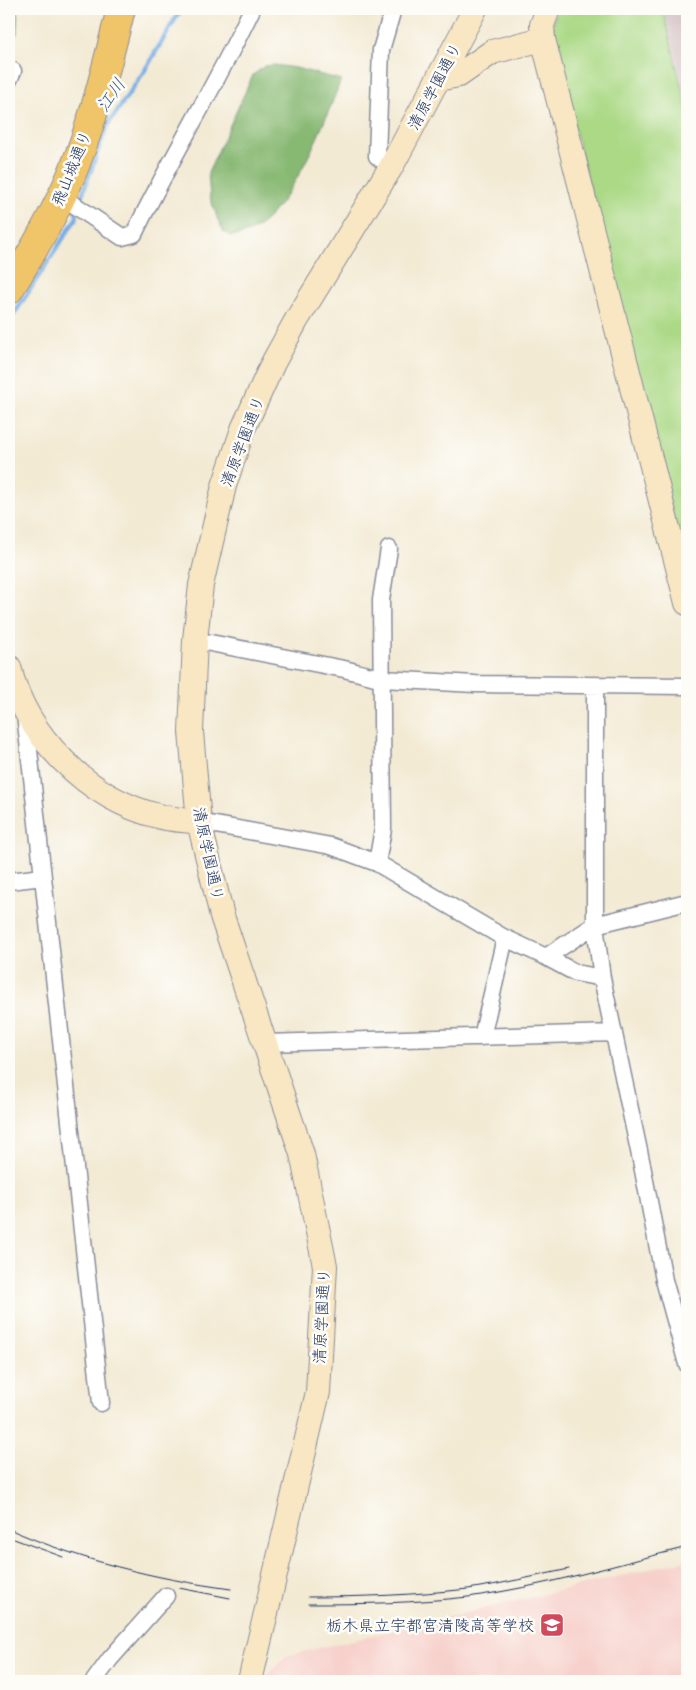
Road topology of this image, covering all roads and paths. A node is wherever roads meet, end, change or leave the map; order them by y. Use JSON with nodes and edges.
{"nodes":[{"id":1,"x":121,"y":9,"type":"edge"},
{"id":2,"x":252,"y":9,"type":"edge"},
{"id":3,"x":393,"y":9,"type":"edge"},
{"id":4,"x":475,"y":9,"type":"edge"},
{"id":5,"x":548,"y":9,"type":"edge"},
{"id":6,"x":543,"y":39,"type":"junction"},
{"id":7,"x":9,"y":69,"type":"edge"},
{"id":8,"x":438,"y":79,"type":"junction"},
{"id":9,"x":9,"y":80,"type":"edge"},
{"id":10,"x":391,"y":167,"type":"junction"},
{"id":11,"x":61,"y":196,"type":"junction"},
{"id":12,"x":9,"y":290,"type":"edge"},
{"id":13,"x":389,"y":549,"type":"dead end"},
{"id":14,"x":687,"y":604,"type":"edge"},
{"id":15,"x":195,"y":640,"type":"junction"},
{"id":16,"x":9,"y":667,"type":"edge"},
{"id":17,"x":382,"y":679,"type":"junction"},
{"id":18,"x":595,"y":685,"type":"junction"},
{"id":19,"x":687,"y":686,"type":"edge"},
{"id":20,"x":25,"y":712,"type":"junction"},
{"id":21,"x":199,"y":822,"type":"junction"},
{"id":22,"x":377,"y":863,"type":"junction"},
{"id":23,"x":43,"y":877,"type":"junction"},
{"id":24,"x":9,"y":881,"type":"edge"},
{"id":25,"x":687,"y":902,"type":"edge"},
{"id":26,"x":595,"y":925,"type":"junction"},
{"id":27,"x":505,"y":938,"type":"junction"},
{"id":28,"x":546,"y":958,"type":"junction"},
{"id":29,"x":602,"y":978,"type":"junction"},
{"id":30,"x":614,"y":1033,"type":"junction"},
{"id":31,"x":482,"y":1037,"type":"junction"},
{"id":32,"x":265,"y":1043,"type":"junction"},
{"id":33,"x":687,"y":1364,"type":"edge"},
{"id":34,"x":101,"y":1403,"type":"dead end"},
{"id":35,"x":166,"y":1596,"type":"dead end"},
{"id":36,"x":94,"y":1681,"type":"edge"},
{"id":37,"x":250,"y":1681,"type":"edge"}],
"edges":[{"from":1,"to":11,"type":"highway","name":"飛山城通り"},
{"from":2,"to":11,"type":"street"},
{"from":3,"to":10,"type":"street"},
{"from":4,"to":8,"type":"street","name":"清原学園通り"},
{"from":5,"to":6,"type":"street"},
{"from":6,"to":8,"type":"street"},
{"from":6,"to":14,"type":"street"},
{"from":7,"to":9,"type":"street"},
{"from":8,"to":10,"type":"street","name":"清原学園通り"},
{"from":10,"to":15,"type":"street","name":"清原学園通り"},
{"from":11,"to":12,"type":"highway","name":"飛山城通り"},
{"from":13,"to":17,"type":"street"},
{"from":15,"to":17,"type":"street"},
{"from":15,"to":21,"type":"street","name":"清原学園通り"},
{"from":16,"to":20,"type":"street"},
{"from":17,"to":18,"type":"street"},
{"from":17,"to":22,"type":"street"},
{"from":18,"to":19,"type":"street"},
{"from":18,"to":26,"type":"street"},
{"from":20,"to":21,"type":"street"},
{"from":20,"to":23,"type":"street"},
{"from":21,"to":22,"type":"street"},
{"from":21,"to":32,"type":"street","name":"清原学園通り"},
{"from":22,"to":27,"type":"street"},
{"from":23,"to":24,"type":"street"},
{"from":23,"to":34,"type":"street"},
{"from":25,"to":26,"type":"street"},
{"from":26,"to":28,"type":"street"},
{"from":26,"to":29,"type":"street"},
{"from":27,"to":28,"type":"street"},
{"from":27,"to":31,"type":"street"},
{"from":28,"to":29,"type":"street"},
{"from":29,"to":30,"type":"street"},
{"from":30,"to":31,"type":"street"},
{"from":30,"to":33,"type":"street"},
{"from":31,"to":32,"type":"street"},
{"from":32,"to":37,"type":"street","name":"清原学園通り"},
{"from":35,"to":36,"type":"street"}]}
